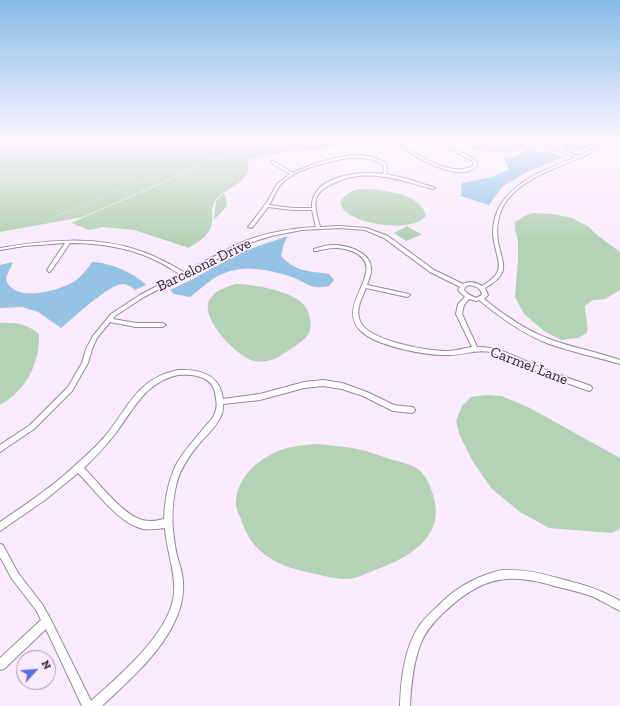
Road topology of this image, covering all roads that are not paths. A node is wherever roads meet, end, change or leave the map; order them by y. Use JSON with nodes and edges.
{"nodes":[{"id":1,"x":544,"y":173,"type":"edge"},
{"id":2,"x":293,"y":174,"type":"edge"},
{"id":3,"x":384,"y":175,"type":"joint"},
{"id":4,"x":433,"y":188,"type":"dead end"},
{"id":5,"x":267,"y":206,"type":"junction"},
{"id":6,"x":314,"y":209,"type":"junction"},
{"id":7,"x":250,"y":227,"type":"dead end"},
{"id":8,"x":318,"y":228,"type":"junction"},
{"id":9,"x":68,"y":242,"type":"junction"},
{"id":10,"x":0,"y":249,"type":"edge"},
{"id":11,"x":316,"y":250,"type":"dead end"},
{"id":12,"x":49,"y":270,"type":"dead end"},
{"id":13,"x":183,"y":274,"type":"junction"},
{"id":14,"x":364,"y":286,"type":"junction"},
{"id":15,"x":463,"y":286,"type":"junction"},
{"id":16,"x":482,"y":288,"type":"junction"},
{"id":17,"x":407,"y":295,"type":"dead end"},
{"id":18,"x":468,"y":297,"type":"junction"},
{"id":19,"x":481,"y":298,"type":"junction"},
{"id":20,"x":109,"y":320,"type":"junction"},
{"id":21,"x":163,"y":325,"type":"dead end"},
{"id":22,"x":475,"y":348,"type":"junction"},
{"id":23,"x":620,"y":362,"type":"edge"},
{"id":24,"x":589,"y":388,"type":"dead end"},
{"id":25,"x":220,"y":402,"type":"junction"},
{"id":26,"x":412,"y":410,"type":"dead end"},
{"id":27,"x":0,"y":449,"type":"edge"},
{"id":28,"x":79,"y":468,"type":"junction"},
{"id":29,"x":169,"y":523,"type":"junction"},
{"id":30,"x":0,"y":527,"type":"edge"},
{"id":31,"x":0,"y":548,"type":"edge"},
{"id":32,"x":620,"y":606,"type":"edge"},
{"id":33,"x":47,"y":621,"type":"junction"},
{"id":34,"x":0,"y":665,"type":"edge"},
{"id":35,"x":88,"y":706,"type":"edge"},
{"id":36,"x":94,"y":706,"type":"edge"},
{"id":37,"x":405,"y":706,"type":"edge"}],
"edges":[{"from":1,"to":16,"type":"street"},
{"from":2,"to":5,"type":"street"},
{"from":3,"to":4,"type":"street"},
{"from":3,"to":6,"type":"street"},
{"from":5,"to":6,"type":"street"},
{"from":5,"to":7,"type":"street"},
{"from":6,"to":8,"type":"street"},
{"from":8,"to":13,"type":"street","name":"Barcelona Drive"},
{"from":8,"to":15,"type":"street","name":"Barcelona Drive"},
{"from":9,"to":10,"type":"street"},
{"from":9,"to":12,"type":"street"},
{"from":9,"to":13,"type":"street"},
{"from":11,"to":14,"type":"street","name":"Carmel Lane"},
{"from":13,"to":20,"type":"street","name":"Barcelona Drive"},
{"from":14,"to":17,"type":"street"},
{"from":14,"to":22,"type":"street","name":"Carmel Lane"},
{"from":15,"to":16,"type":"street","name":"Barcelona Drive"},
{"from":15,"to":18,"type":"street"},
{"from":16,"to":19,"type":"street"},
{"from":18,"to":19,"type":"street"},
{"from":18,"to":22,"type":"street"},
{"from":19,"to":23,"type":"street"},
{"from":20,"to":21,"type":"street"},
{"from":20,"to":27,"type":"street","name":"Barcelona Drive"},
{"from":22,"to":24,"type":"street","name":"Carmel Lane"},
{"from":25,"to":26,"type":"street"},
{"from":25,"to":28,"type":"street"},
{"from":25,"to":29,"type":"street"},
{"from":28,"to":29,"type":"street"},
{"from":28,"to":30,"type":"street"},
{"from":29,"to":36,"type":"street"},
{"from":31,"to":33,"type":"street"},
{"from":32,"to":37,"type":"street"},
{"from":33,"to":34,"type":"street"},
{"from":33,"to":35,"type":"street"}]}
